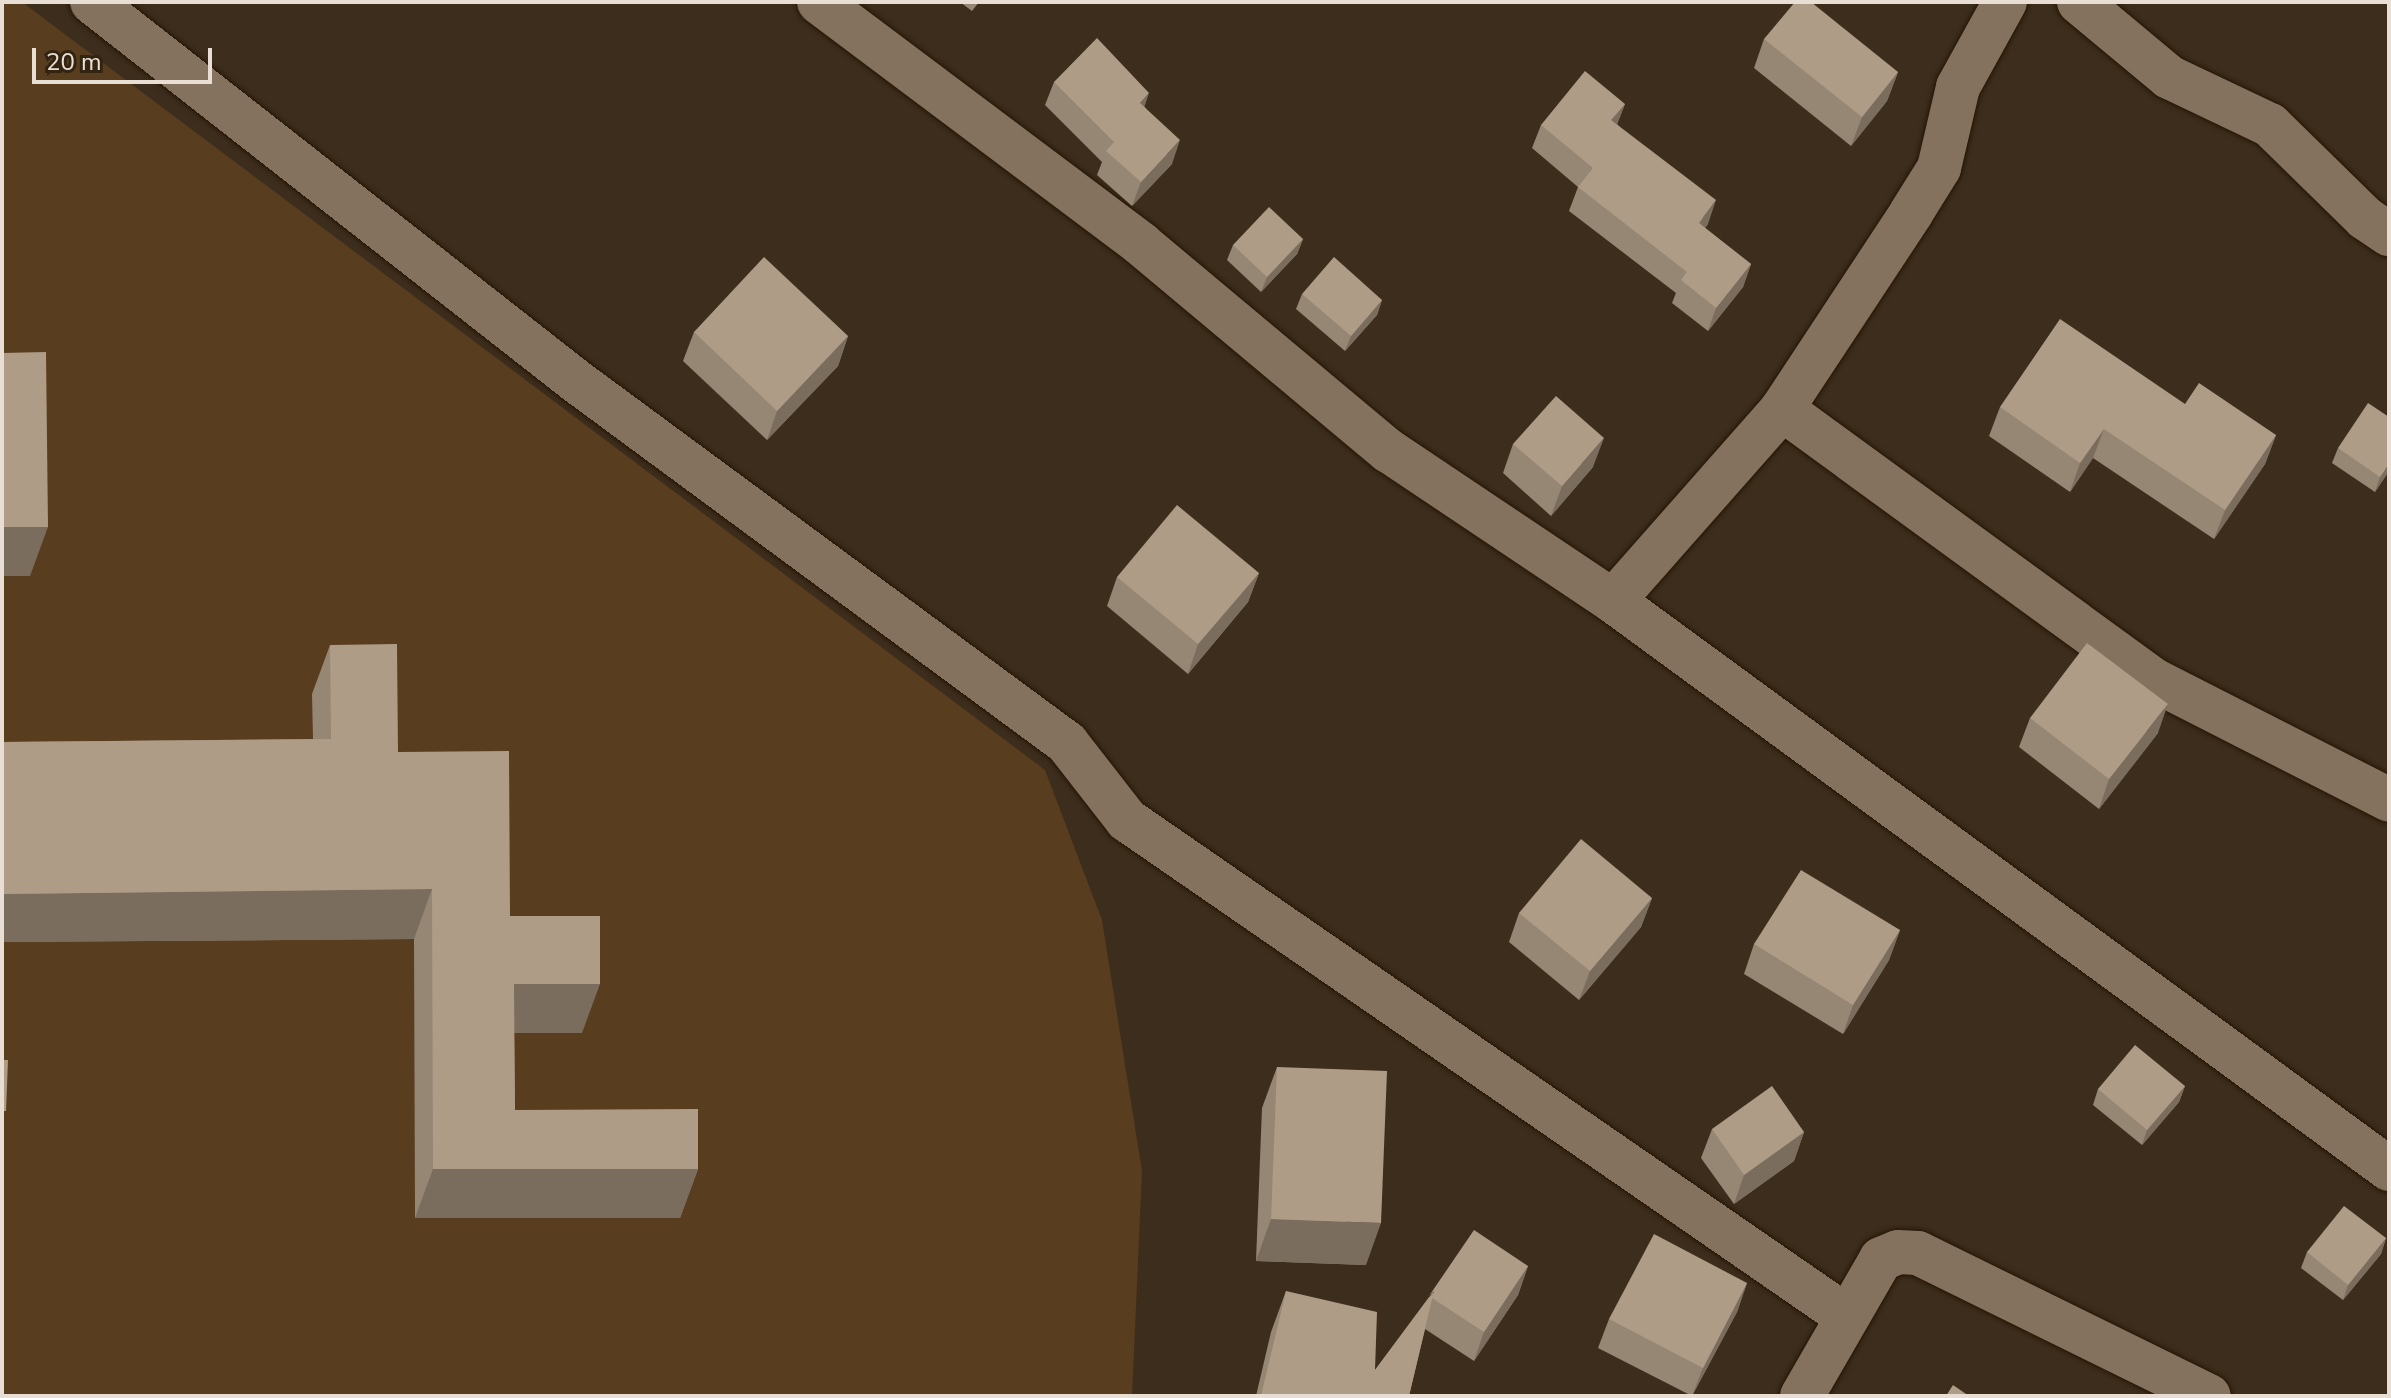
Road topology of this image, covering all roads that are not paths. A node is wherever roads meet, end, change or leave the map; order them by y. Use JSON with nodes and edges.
{"nodes":[{"id":1,"x":92,"y":2,"type":"edge"},
{"id":2,"x":819,"y":2,"type":"edge"},
{"id":3,"x":2005,"y":2,"type":"edge"},
{"id":4,"x":2079,"y":2,"type":"edge"},
{"id":5,"x":2389,"y":234,"type":"edge"},
{"id":6,"x":1782,"y":409,"type":"junction"},
{"id":7,"x":1613,"y":601,"type":"junction"},
{"id":8,"x":2389,"y":800,"type":"edge"},
{"id":9,"x":2389,"y":1169,"type":"edge"},
{"id":10,"x":1846,"y":1316,"type":"junction"},
{"id":11,"x":1802,"y":1396,"type":"edge"},
{"id":12,"x":2209,"y":1396,"type":"edge"}],
"edges":[{"from":1,"to":10,"type":"street"},
{"from":2,"to":7,"type":"street"},
{"from":3,"to":6,"type":"street"},
{"from":4,"to":5,"type":"street"},
{"from":6,"to":7,"type":"street"},
{"from":6,"to":8,"type":"street"},
{"from":7,"to":9,"type":"street"},
{"from":10,"to":11,"type":"street"},
{"from":10,"to":12,"type":"street"}]}
